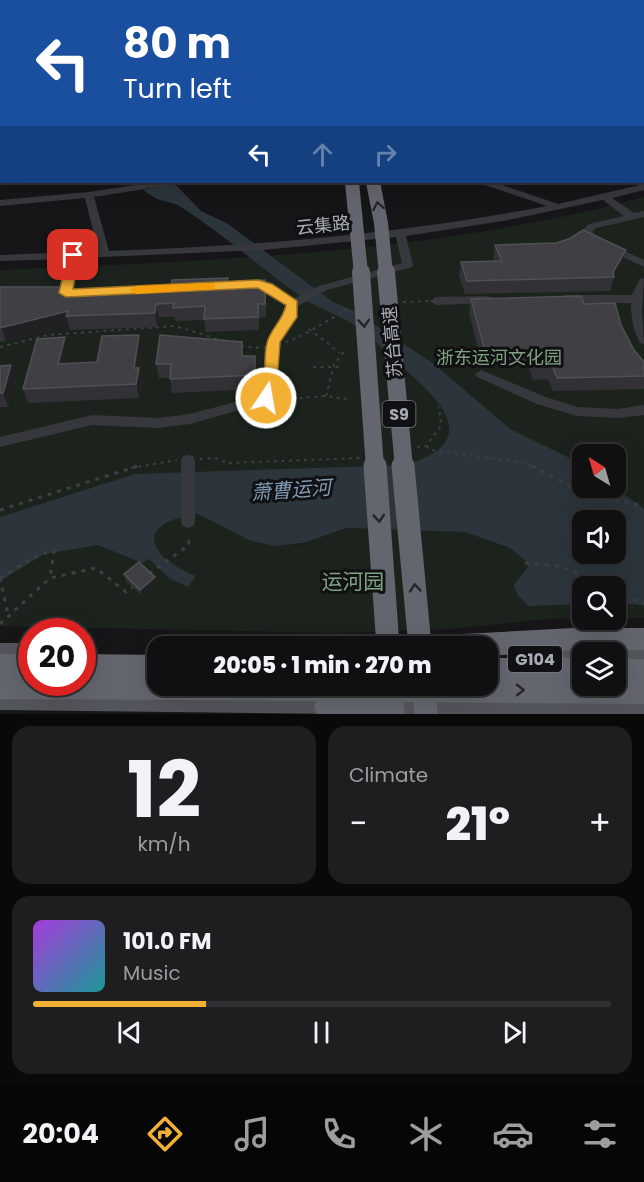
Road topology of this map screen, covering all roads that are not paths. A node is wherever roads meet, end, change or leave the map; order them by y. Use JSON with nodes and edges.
{"nodes":[{"id":1,"x":164,"y":183,"type":"edge"},
{"id":2,"x":352,"y":183,"type":"edge"},
{"id":3,"x":373,"y":183,"type":"edge"},
{"id":4,"x":488,"y":183,"type":"edge"},
{"id":5,"x":644,"y":187,"type":"edge"},
{"id":6,"x":89,"y":195,"type":"junction"},
{"id":7,"x":606,"y":197,"type":"junction"},
{"id":8,"x":0,"y":203,"type":"edge"},
{"id":9,"x":559,"y":208,"type":"junction"},
{"id":10,"x":644,"y":214,"type":"edge"},
{"id":11,"x":632,"y":217,"type":"junction"},
{"id":12,"x":400,"y":234,"type":"junction"},
{"id":13,"x":104,"y":253,"type":"junction"},
{"id":14,"x":73,"y":255,"type":"junction"},
{"id":15,"x":0,"y":258,"type":"edge"},
{"id":16,"x":644,"y":264,"type":"edge"},
{"id":17,"x":644,"y":281,"type":"edge"},
{"id":18,"x":235,"y":285,"type":"edge"},
{"id":19,"x":66,"y":293,"type":"edge"},
{"id":20,"x":637,"y":298,"type":"junction"},
{"id":21,"x":554,"y":299,"type":"edge"},
{"id":22,"x":495,"y":300,"type":"edge"},
{"id":23,"x":436,"y":301,"type":"road end"},
{"id":24,"x":292,"y":304,"type":"junction"},
{"id":25,"x":644,"y":340,"type":"edge"},
{"id":26,"x":481,"y":374,"type":"dead end"},
{"id":27,"x":644,"y":410,"type":"edge"},
{"id":28,"x":0,"y":442,"type":"edge"},
{"id":29,"x":188,"y":460,"type":"road end"},
{"id":30,"x":188,"y":522,"type":"road end"},
{"id":31,"x":387,"y":636,"type":"edge"},
{"id":32,"x":419,"y":636,"type":"edge"},
{"id":33,"x":644,"y":639,"type":"edge"},
{"id":34,"x":624,"y":642,"type":"edge"},
{"id":35,"x":498,"y":647,"type":"edge"},
{"id":36,"x":572,"y":649,"type":"edge"},
{"id":37,"x":572,"y":650,"type":"edge"},
{"id":38,"x":0,"y":653,"type":"edge"},
{"id":39,"x":18,"y":654,"type":"edge"},
{"id":40,"x":96,"y":655,"type":"edge"},
{"id":41,"x":147,"y":657,"type":"edge"},
{"id":42,"x":626,"y":657,"type":"edge"},
{"id":43,"x":644,"y":657,"type":"edge"},
{"id":44,"x":498,"y":659,"type":"edge"},
{"id":45,"x":0,"y":666,"type":"edge"},
{"id":46,"x":18,"y":666,"type":"edge"},
{"id":47,"x":96,"y":666,"type":"edge"},
{"id":48,"x":147,"y":667,"type":"edge"},
{"id":49,"x":498,"y":670,"type":"edge"},
{"id":50,"x":572,"y":670,"type":"edge"},
{"id":51,"x":626,"y":671,"type":"edge"},
{"id":52,"x":644,"y":671,"type":"edge"},
{"id":53,"x":0,"y":687,"type":"edge"},
{"id":54,"x":644,"y":691,"type":"edge"},
{"id":55,"x":392,"y":696,"type":"edge"},
{"id":56,"x":425,"y":696,"type":"edge"},
{"id":57,"x":0,"y":699,"type":"edge"},
{"id":58,"x":327,"y":706,"type":"junction"},
{"id":59,"x":644,"y":711,"type":"edge"},
{"id":60,"x":393,"y":714,"type":"edge"},
{"id":61,"x":426,"y":714,"type":"edge"}],
"edges":[{"from":1,"to":6,"type":"street"},
{"from":2,"to":31,"type":"highway","name":"苏台高速","number":"S9","one_way":true,"bridge":true},
{"from":32,"to":3,"type":"highway","name":"苏台高速","number":"S9","one_way":true,"bridge":true},
{"from":4,"to":9,"type":"street"},
{"from":5,"to":7,"type":"street","name":"云集路"},
{"from":6,"to":8,"type":"street"},
{"from":6,"to":13,"type":"street"},
{"from":7,"to":9,"type":"street","name":"云集路"},
{"from":7,"to":11,"type":"street"},
{"from":9,"to":12,"type":"street","name":"云集路"},
{"from":10,"to":11,"type":"street"},
{"from":11,"to":16,"type":"street"},
{"from":12,"to":13,"type":"street","name":"云集路"},
{"from":12,"to":24,"type":"street"},
{"from":13,"to":14,"type":"street","name":"云集路"},
{"from":14,"to":15,"type":"street","name":"云集路"},
{"from":14,"to":19,"type":"street"},
{"from":17,"to":20,"type":"street"},
{"from":18,"to":24,"type":"street"},
{"from":20,"to":21,"type":"street"},
{"from":20,"to":25,"type":"street"},
{"from":22,"to":23,"type":"street"},
{"from":24,"to":28,"type":"street"},
{"from":26,"to":27,"type":"street"},
{"from":29,"to":30,"type":"street"},
{"from":33,"to":34,"type":"highway"},
{"from":35,"to":36,"type":"highway"},
{"from":37,"to":44,"type":"main road","number":"G104"},
{"from":38,"to":39,"type":"main road"},
{"from":40,"to":41,"type":"main road"},
{"from":42,"to":43,"type":"main road"},
{"from":45,"to":46,"type":"highway"},
{"from":47,"to":48,"type":"highway"},
{"from":49,"to":50,"type":"highway"},
{"from":51,"to":52,"type":"highway"},
{"from":53,"to":54,"type":"highway","one_way":true,"bridge":true},
{"from":55,"to":60,"type":"highway","bridge":true},
{"from":56,"to":61,"type":"highway","bridge":true},
{"from":57,"to":58,"type":"main road"},
{"from":58,"to":59,"type":"main road"},
{"from":58,"to":60,"type":"highway"}]}
